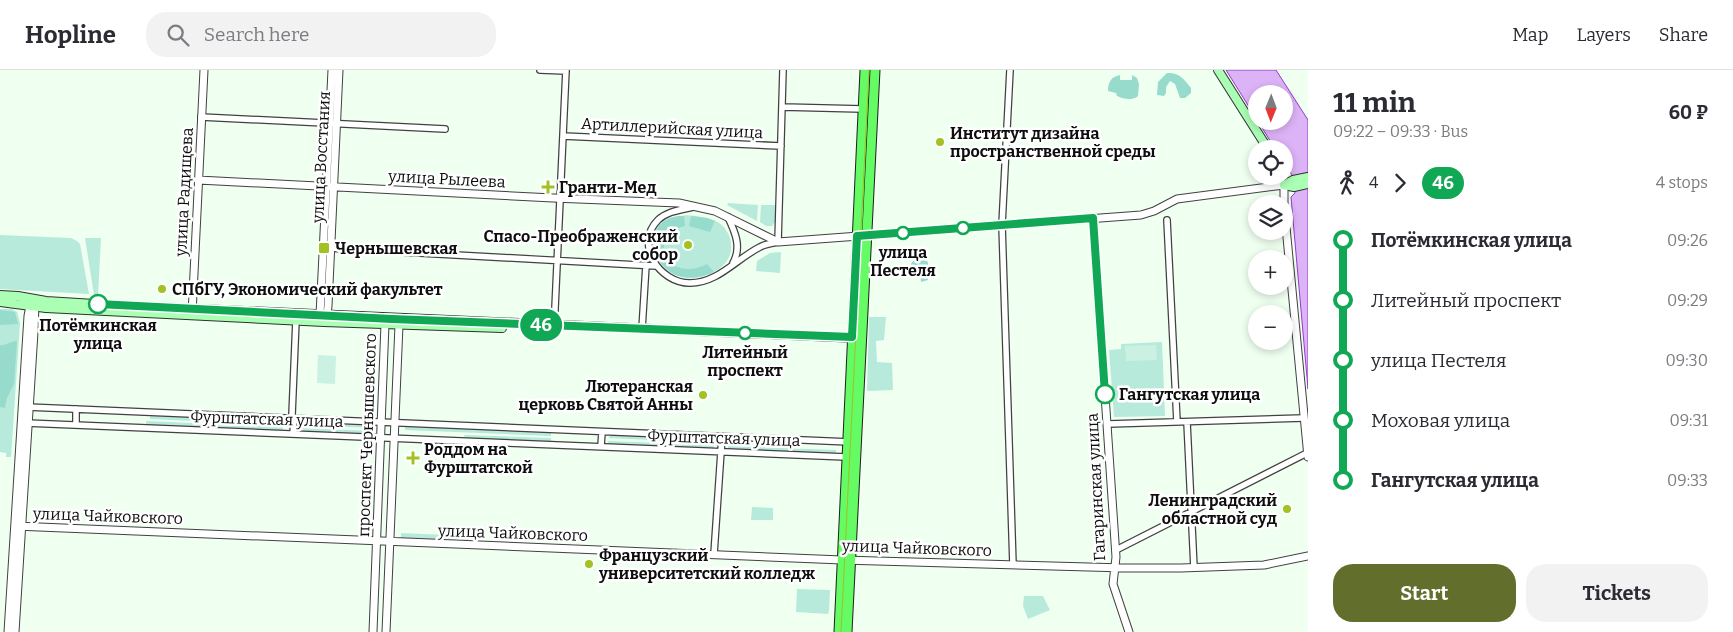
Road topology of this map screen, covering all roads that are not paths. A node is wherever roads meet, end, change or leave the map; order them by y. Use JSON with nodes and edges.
{"nodes":[{"id":1,"x":204,"y":70,"type":"edge"},
{"id":2,"x":332,"y":70,"type":"edge"},
{"id":3,"x":339,"y":70,"type":"edge"},
{"id":4,"x":540,"y":70,"type":"edge"},
{"id":5,"x":784,"y":70,"type":"edge"},
{"id":6,"x":865,"y":70,"type":"edge"},
{"id":7,"x":875,"y":70,"type":"edge"},
{"id":8,"x":1010,"y":70,"type":"edge"},
{"id":9,"x":1218,"y":70,"type":"edge"},
{"id":10,"x":566,"y":71,"type":"edge"},
{"id":11,"x":782,"y":107,"type":"junction"},
{"id":12,"x":863,"y":109,"type":"junction"},
{"id":13,"x":202,"y":117,"type":"junction"},
{"id":14,"x":333,"y":124,"type":"junction"},
{"id":15,"x":445,"y":129,"type":"dead end"},
{"id":16,"x":563,"y":136,"type":"junction"},
{"id":17,"x":1262,"y":140,"type":"edge"},
{"id":18,"x":781,"y":146,"type":"junction"},
{"id":19,"x":1308,"y":177,"type":"edge"},
{"id":20,"x":198,"y":180,"type":"junction"},
{"id":21,"x":1293,"y":184,"type":"joint"},
{"id":22,"x":1308,"y":184,"type":"edge"},
{"id":23,"x":1284,"y":185,"type":"joint"},
{"id":24,"x":330,"y":187,"type":"junction"},
{"id":25,"x":1284,"y":195,"type":"edge"},
{"id":26,"x":560,"y":198,"type":"junction"},
{"id":27,"x":693,"y":207,"type":"junction"},
{"id":28,"x":728,"y":217,"type":"junction"},
{"id":29,"x":1093,"y":218,"type":"junction"},
{"id":30,"x":1167,"y":220,"type":"dead end"},
{"id":31,"x":1002,"y":225,"type":"junction"},
{"id":32,"x":857,"y":236,"type":"junction"},
{"id":33,"x":866,"y":236,"type":"junction"},
{"id":34,"x":1287,"y":240,"type":"edge"},
{"id":35,"x":778,"y":242,"type":"junction"},
{"id":36,"x":327,"y":248,"type":"junction"},
{"id":37,"x":557,"y":261,"type":"junction"},
{"id":38,"x":646,"y":265,"type":"junction"},
{"id":39,"x":732,"y":265,"type":"junction"},
{"id":40,"x":656,"y":266,"type":"junction"},
{"id":41,"x":0,"y":295,"type":"edge"},
{"id":42,"x":0,"y":302,"type":"edge"},
{"id":43,"x":33,"y":303,"type":"junction"},
{"id":44,"x":192,"y":312,"type":"junction"},
{"id":45,"x":324,"y":317,"type":"junction"},
{"id":46,"x":392,"y":319,"type":"junction"},
{"id":47,"x":296,"y":320,"type":"junction"},
{"id":48,"x":385,"y":324,"type":"junction"},
{"id":49,"x":399,"y":325,"type":"junction"},
{"id":50,"x":554,"y":328,"type":"junction"},
{"id":51,"x":642,"y":329,"type":"junction"},
{"id":52,"x":852,"y":339,"type":"junction"},
{"id":53,"x":862,"y":340,"type":"junction"},
{"id":54,"x":26,"y":407,"type":"junction"},
{"id":55,"x":76,"y":409,"type":"junction"},
{"id":56,"x":1304,"y":418,"type":"junction"},
{"id":57,"x":294,"y":419,"type":"junction"},
{"id":58,"x":1177,"y":422,"type":"junction"},
{"id":59,"x":1186,"y":422,"type":"junction"},
{"id":60,"x":25,"y":423,"type":"junction"},
{"id":61,"x":382,"y":423,"type":"junction"},
{"id":62,"x":395,"y":424,"type":"junction"},
{"id":63,"x":1108,"y":424,"type":"junction"},
{"id":64,"x":76,"y":425,"type":"junction"},
{"id":65,"x":602,"y":432,"type":"junction"},
{"id":66,"x":293,"y":434,"type":"junction"},
{"id":67,"x":381,"y":437,"type":"junction"},
{"id":68,"x":722,"y":437,"type":"junction"},
{"id":69,"x":394,"y":438,"type":"junction"},
{"id":70,"x":847,"y":442,"type":"junction"},
{"id":71,"x":857,"y":443,"type":"junction"},
{"id":72,"x":602,"y":446,"type":"junction"},
{"id":73,"x":721,"y":451,"type":"junction"},
{"id":74,"x":1307,"y":453,"type":"edge"},
{"id":75,"x":846,"y":457,"type":"junction"},
{"id":76,"x":1308,"y":457,"type":"edge"},
{"id":77,"x":1191,"y":512,"type":"junction"},
{"id":78,"x":19,"y":526,"type":"junction"},
{"id":79,"x":376,"y":541,"type":"junction"},
{"id":80,"x":390,"y":542,"type":"junction"},
{"id":81,"x":1116,"y":550,"type":"junction"},
{"id":82,"x":714,"y":554,"type":"junction"},
{"id":83,"x":1308,"y":556,"type":"edge"},
{"id":84,"x":846,"y":560,"type":"junction"},
{"id":85,"x":1013,"y":565,"type":"junction"},
{"id":86,"x":1114,"y":568,"type":"junction"},
{"id":87,"x":1194,"y":568,"type":"junction"},
{"id":88,"x":8,"y":632,"type":"edge"},
{"id":89,"x":15,"y":632,"type":"edge"},
{"id":90,"x":373,"y":632,"type":"edge"},
{"id":91,"x":386,"y":632,"type":"edge"},
{"id":92,"x":839,"y":632,"type":"edge"},
{"id":93,"x":847,"y":632,"type":"edge"},
{"id":94,"x":1129,"y":632,"type":"edge"}],
"edges":[{"from":1,"to":13,"type":"street","name":"улица Радищева"},
{"from":2,"to":14,"type":"street","name":"улица Восстания"},
{"from":3,"to":14,"type":"street","name":"улица Восстания"},
{"from":4,"to":10,"type":"street"},
{"from":5,"to":11,"type":"street"},
{"from":6,"to":12,"type":"main road"},
{"from":7,"to":33,"type":"main road"},
{"from":8,"to":31,"type":"street"},
{"from":9,"to":17,"type":"main road"},
{"from":10,"to":16,"type":"street"},
{"from":11,"to":12,"type":"street"},
{"from":11,"to":18,"type":"street"},
{"from":12,"to":32,"type":"main road"},
{"from":13,"to":14,"type":"street"},
{"from":13,"to":20,"type":"street","name":"улица Радищева"},
{"from":14,"to":15,"type":"street"},
{"from":14,"to":24,"type":"street","name":"улица Восстания"},
{"from":16,"to":18,"type":"street","name":"Артиллерийская улица"},
{"from":16,"to":26,"type":"street"},
{"from":18,"to":35,"type":"street"},
{"from":19,"to":21,"type":"main road"},
{"from":20,"to":24,"type":"street","name":"улица Рылеева"},
{"from":20,"to":44,"type":"street","name":"улица Радищева"},
{"from":21,"to":22,"type":"main road"},
{"from":23,"to":25,"type":"street"},
{"from":23,"to":29,"type":"street"},
{"from":24,"to":26,"type":"street","name":"улица Рылеева"},
{"from":24,"to":36,"type":"street","name":"улица Восстания"},
{"from":26,"to":27,"type":"street","name":"улица Рылеева"},
{"from":26,"to":37,"type":"street"},
{"from":27,"to":28,"type":"street"},
{"from":27,"to":40,"type":"street"},
{"from":28,"to":35,"type":"street"},
{"from":28,"to":39,"type":"street"},
{"from":29,"to":31,"type":"street"},
{"from":29,"to":63,"type":"street","name":"Гагаринская улица"},
{"from":30,"to":58,"type":"street"},
{"from":31,"to":33,"type":"street"},
{"from":31,"to":85,"type":"street"},
{"from":32,"to":33,"type":"street"},
{"from":32,"to":35,"type":"street"},
{"from":32,"to":52,"type":"main road"},
{"from":33,"to":53,"type":"main road"},
{"from":34,"to":56,"type":"street"},
{"from":35,"to":39,"type":"street"},
{"from":36,"to":37,"type":"street"},
{"from":36,"to":45,"type":"street","name":"улица Восстания"},
{"from":37,"to":38,"type":"street"},
{"from":37,"to":50,"type":"street"},
{"from":38,"to":40,"type":"street"},
{"from":38,"to":51,"type":"street"},
{"from":39,"to":40,"type":"street"},
{"from":41,"to":43,"type":"main road"},
{"from":42,"to":43,"type":"main road"},
{"from":43,"to":44,"type":"main road"},
{"from":43,"to":54,"type":"street"},
{"from":44,"to":45,"type":"main road"},
{"from":44,"to":47,"type":"main road"},
{"from":45,"to":46,"type":"main road"},
{"from":45,"to":47,"type":"main road"},
{"from":45,"to":48,"type":"main road"},
{"from":46,"to":48,"type":"street","name":"проспект Чернышевского"},
{"from":46,"to":49,"type":"street","name":"проспект Чернышевского"},
{"from":46,"to":50,"type":"main road"},
{"from":47,"to":57,"type":"street"},
{"from":48,"to":49,"type":"main road"},
{"from":48,"to":61,"type":"street","name":"проспект Чернышевского"},
{"from":49,"to":50,"type":"main road"},
{"from":49,"to":62,"type":"street","name":"проспект Чернышевского"},
{"from":50,"to":51,"type":"main road"},
{"from":50,"to":52,"type":"main road"},
{"from":51,"to":52,"type":"main road"},
{"from":52,"to":53,"type":"main road"},
{"from":52,"to":70,"type":"main road"},
{"from":53,"to":71,"type":"main road"},
{"from":54,"to":55,"type":"street","name":"Фурштатская улица"},
{"from":54,"to":60,"type":"street"},
{"from":55,"to":57,"type":"street","name":"Фурштатская улица"},
{"from":55,"to":64,"type":"street"},
{"from":56,"to":59,"type":"street"},
{"from":56,"to":74,"type":"street"},
{"from":57,"to":61,"type":"street","name":"Фурштатская улица"},
{"from":57,"to":66,"type":"street"},
{"from":58,"to":59,"type":"street"},
{"from":58,"to":63,"type":"street"},
{"from":59,"to":77,"type":"street"},
{"from":60,"to":64,"type":"street","name":"Фурштатская улица"},
{"from":60,"to":78,"type":"street"},
{"from":61,"to":62,"type":"street","name":"Фурштатская улица"},
{"from":61,"to":67,"type":"street","name":"проспект Чернышевского"},
{"from":62,"to":65,"type":"street","name":"Фурштатская улица"},
{"from":62,"to":69,"type":"street","name":"проспект Чернышевского"},
{"from":63,"to":81,"type":"street","name":"Гагаринская улица"},
{"from":64,"to":66,"type":"street","name":"Фурштатская улица"},
{"from":65,"to":68,"type":"street","name":"Фурштатская улица"},
{"from":65,"to":72,"type":"street"},
{"from":66,"to":67,"type":"street","name":"Фурштатская улица"},
{"from":67,"to":69,"type":"street","name":"Фурштатская улица"},
{"from":67,"to":79,"type":"street","name":"проспект Чернышевского"},
{"from":68,"to":70,"type":"street","name":"Фурштатская улица"},
{"from":68,"to":73,"type":"street"},
{"from":69,"to":72,"type":"street","name":"Фурштатская улица"},
{"from":69,"to":80,"type":"street","name":"проспект Чернышевского"},
{"from":70,"to":71,"type":"street","name":"Фурштатская улица"},
{"from":70,"to":75,"type":"main road"},
{"from":71,"to":84,"type":"main road"},
{"from":72,"to":73,"type":"street","name":"Фурштатская улица"},
{"from":73,"to":75,"type":"street","name":"Фурштатская улица"},
{"from":73,"to":82,"type":"street"},
{"from":74,"to":76,"type":"street"},
{"from":74,"to":77,"type":"street"},
{"from":75,"to":84,"type":"main road"},
{"from":77,"to":81,"type":"street"},
{"from":77,"to":87,"type":"street"},
{"from":78,"to":79,"type":"street","name":"улица Чайковского"},
{"from":78,"to":88,"type":"street"},
{"from":78,"to":89,"type":"street"},
{"from":79,"to":80,"type":"street","name":"улица Чайковского"},
{"from":79,"to":90,"type":"street","name":"проспект Чернышевского"},
{"from":80,"to":82,"type":"street","name":"улица Чайковского"},
{"from":80,"to":91,"type":"street","name":"проспект Чернышевского"},
{"from":81,"to":86,"type":"street","name":"Гагаринская улица"},
{"from":82,"to":84,"type":"street","name":"улица Чайковского"},
{"from":83,"to":87,"type":"street","name":"улица Чайковского"},
{"from":84,"to":85,"type":"street","name":"улица Чайковского"},
{"from":84,"to":92,"type":"main road"},
{"from":84,"to":93,"type":"main road"},
{"from":85,"to":86,"type":"street","name":"улица Чайковского"},
{"from":86,"to":87,"type":"street","name":"улица Чайковского"},
{"from":86,"to":94,"type":"street","name":"Гагаринская улица"}]}
